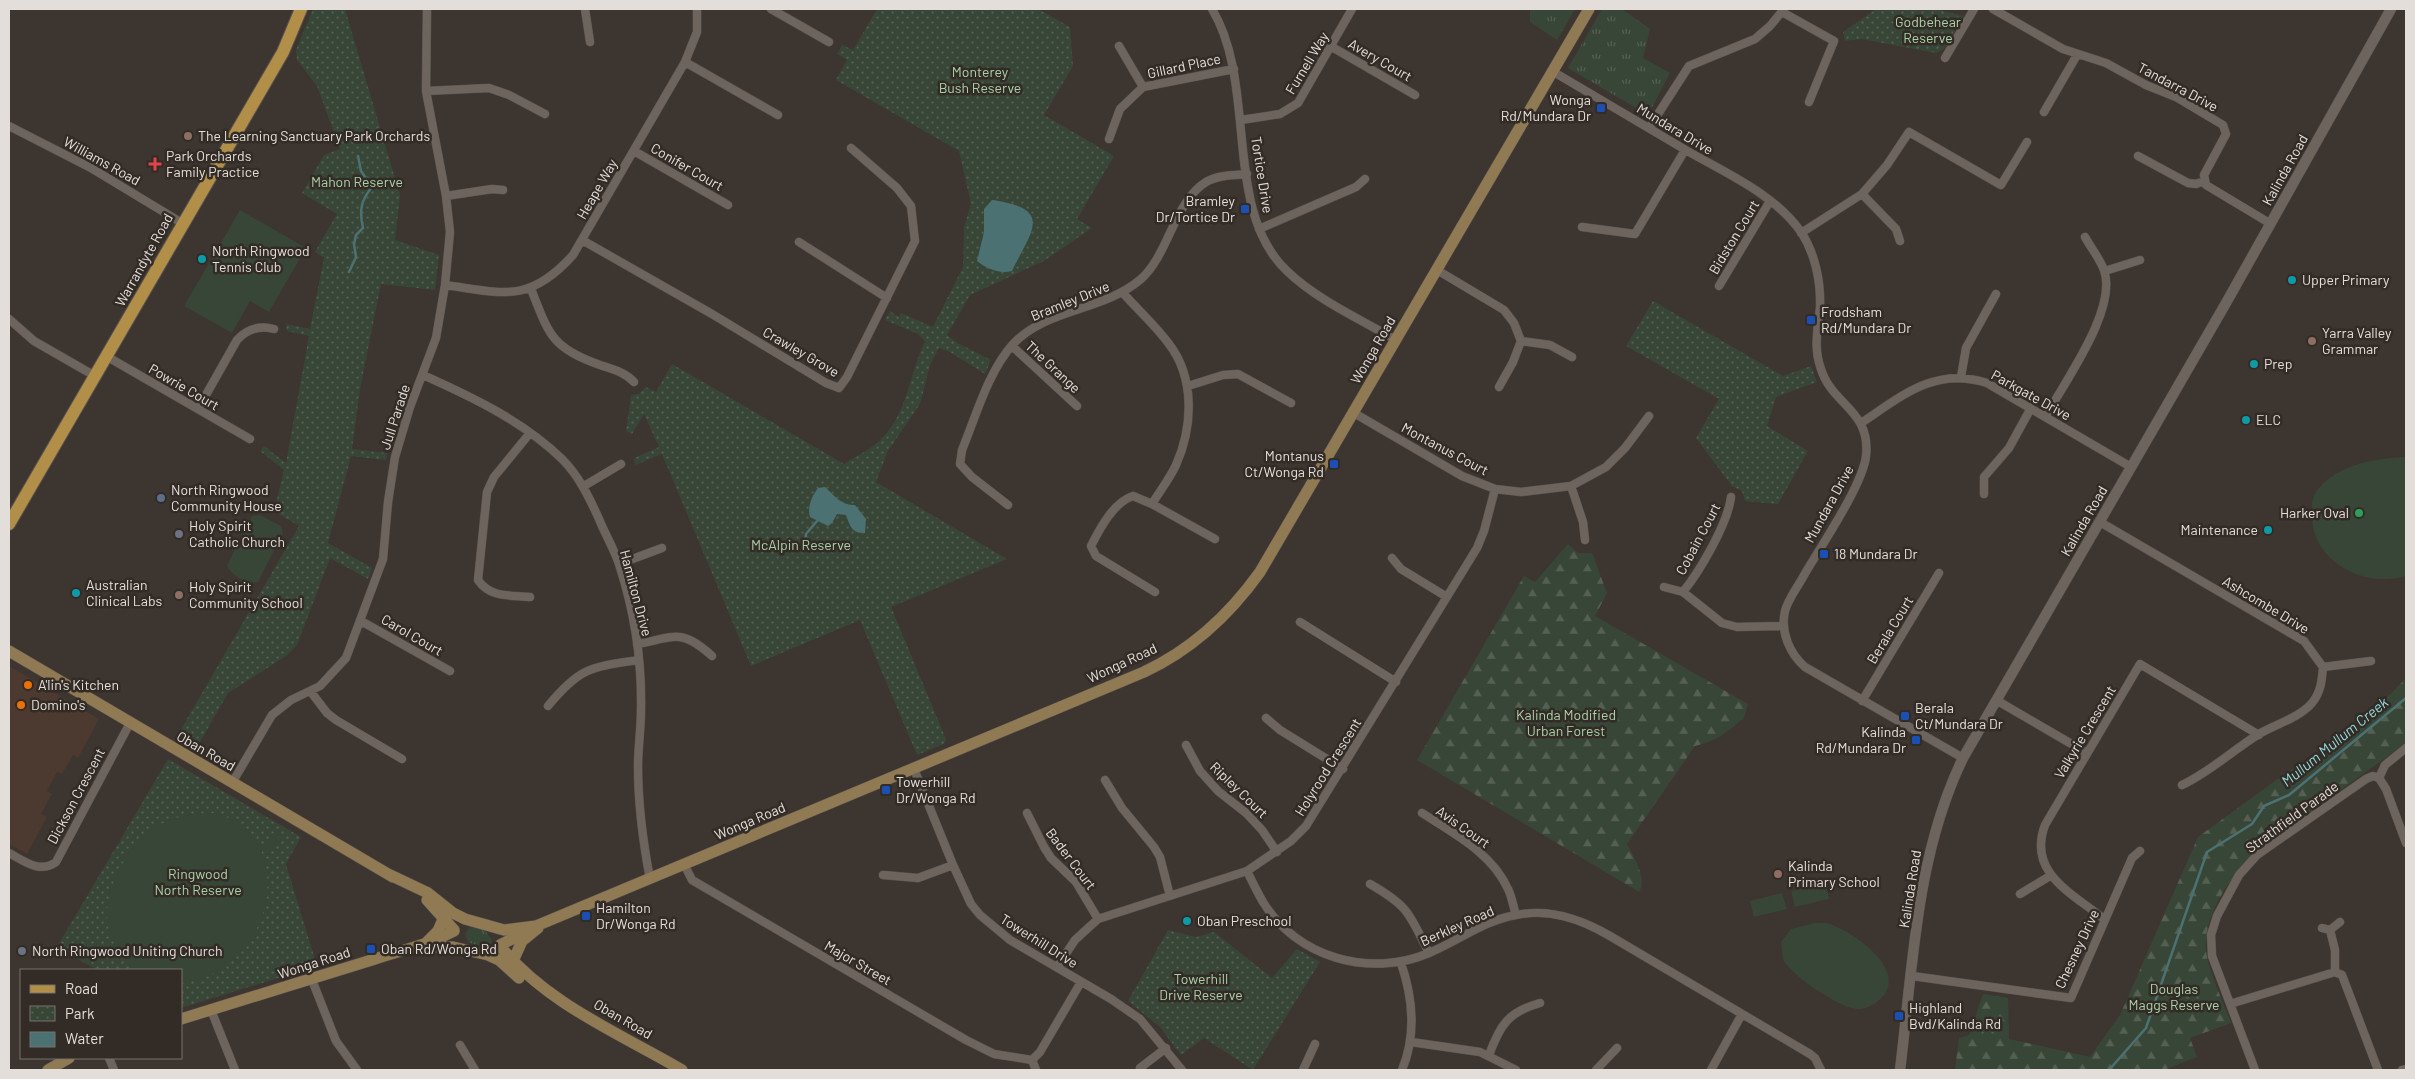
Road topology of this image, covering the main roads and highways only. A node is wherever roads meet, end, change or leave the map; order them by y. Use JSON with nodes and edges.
{"nodes":[{"id":1,"x":301,"y":9,"type":"edge"},
{"id":2,"x":1589,"y":9,"type":"edge"},
{"id":3,"x":9,"y":524,"type":"edge"},
{"id":4,"x":9,"y":652,"type":"edge"},
{"id":5,"x":388,"y":874,"type":"junction"},
{"id":6,"x":444,"y":917,"type":"junction"},
{"id":7,"x":472,"y":920,"type":"junction"},
{"id":8,"x":540,"y":925,"type":"junction"},
{"id":9,"x":454,"y":931,"type":"junction"},
{"id":10,"x":500,"y":945,"type":"junction"},
{"id":11,"x":420,"y":947,"type":"junction"},
{"id":12,"x":487,"y":955,"type":"junction"},
{"id":13,"x":513,"y":961,"type":"junction"},
{"id":14,"x":549,"y":993,"type":"junction"},
{"id":15,"x":182,"y":1019,"type":"edge"},
{"id":16,"x":67,"y":1059,"type":"edge"},
{"id":17,"x":675,"y":1069,"type":"edge"},
{"id":18,"x":48,"y":1070,"type":"edge"}],
"edges":[{"from":1,"to":3,"type":"main road","name":"Warrandyte Road"},
{"from":2,"to":8,"type":"main road","name":"Wonga Road"},
{"from":4,"to":5,"type":"main road","name":"Oban Road"},
{"from":5,"to":6,"type":"main road","name":"Oban Road"},
{"from":5,"to":7,"type":"main road","name":"Oban Road"},
{"from":6,"to":9,"type":"main road","name":"Oban Road"},
{"from":6,"to":11,"type":"main road"},
{"from":7,"to":8,"type":"main road"},
{"from":7,"to":9,"type":"main road","name":"Wonga Road"},
{"from":7,"to":10,"type":"main road","name":"Oban Road"},
{"from":8,"to":10,"type":"main road"},
{"from":8,"to":13,"type":"main road"},
{"from":9,"to":11,"type":"main road","name":"Wonga Road"},
{"from":9,"to":12,"type":"main road","name":"Oban Road"},
{"from":10,"to":12,"type":"main road"},
{"from":10,"to":13,"type":"main road","name":"Oban Road"},
{"from":11,"to":12,"type":"main road"},
{"from":11,"to":15,"type":"main road","name":"Wonga Road"},
{"from":12,"to":14,"type":"main road","name":"Oban Road"},
{"from":13,"to":14,"type":"main road","name":"Oban Road"},
{"from":14,"to":17,"type":"main road","name":"Oban Road"},
{"from":16,"to":18,"type":"main road"}]}
